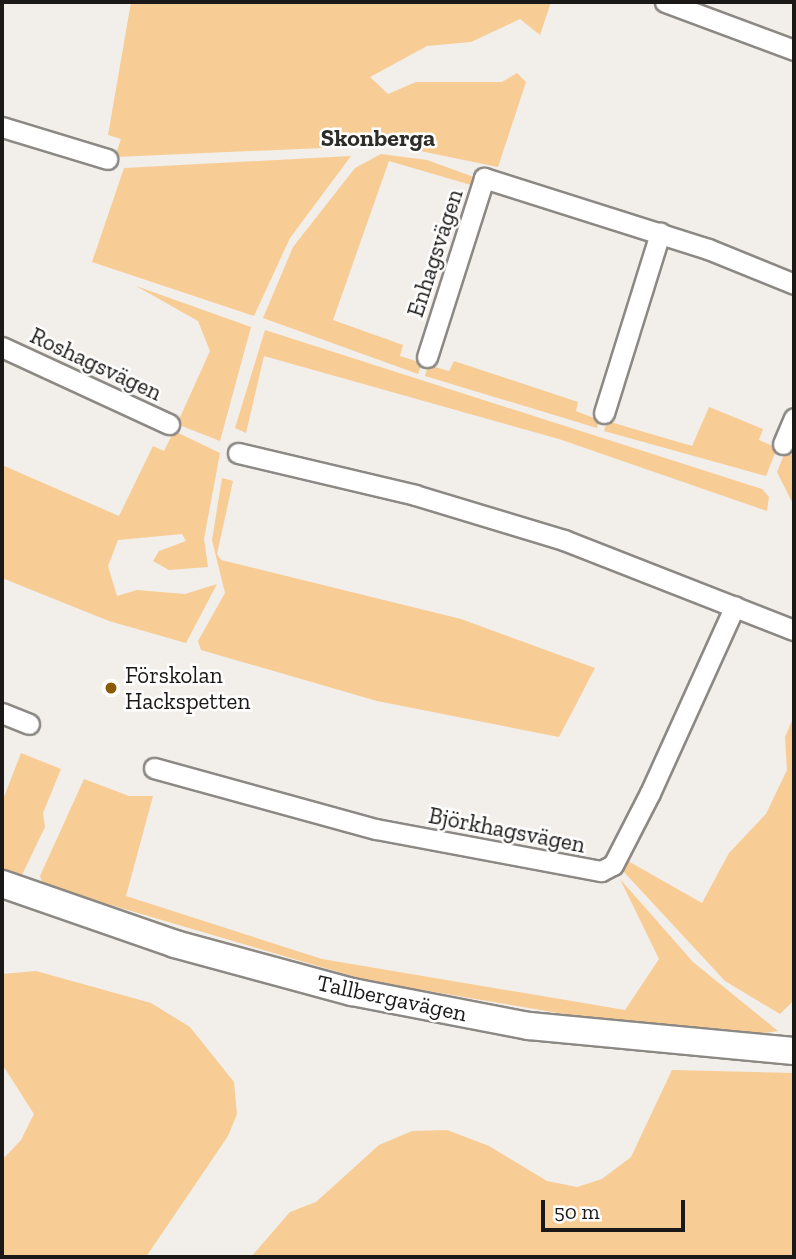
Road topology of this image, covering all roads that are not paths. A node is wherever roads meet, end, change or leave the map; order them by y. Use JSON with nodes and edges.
{"nodes":[{"id":1,"x":664,"y":2,"type":"edge"},
{"id":2,"x":794,"y":50,"type":"edge"},
{"id":3,"x":2,"y":127,"type":"edge"},
{"id":4,"x":107,"y":159,"type":"dead end"},
{"id":5,"x":660,"y":233,"type":"junction"},
{"id":6,"x":794,"y":284,"type":"edge"},
{"id":7,"x":2,"y":347,"type":"edge"},
{"id":8,"x":427,"y":357,"type":"dead end"},
{"id":9,"x":604,"y":412,"type":"dead end"},
{"id":10,"x":794,"y":418,"type":"edge"},
{"id":11,"x":169,"y":424,"type":"dead end"},
{"id":12,"x":783,"y":444,"type":"dead end"},
{"id":13,"x":238,"y":453,"type":"dead end"},
{"id":14,"x":735,"y":606,"type":"junction"},
{"id":15,"x":794,"y":630,"type":"edge"},
{"id":16,"x":2,"y":713,"type":"edge"},
{"id":17,"x":29,"y":724,"type":"dead end"},
{"id":18,"x":154,"y":768,"type":"dead end"},
{"id":19,"x":2,"y":884,"type":"edge"},
{"id":20,"x":794,"y":1051,"type":"edge"}],
"edges":[{"from":1,"to":2,"type":"street"},
{"from":3,"to":4,"type":"street"},
{"from":5,"to":6,"type":"street","name":"Enhagsvägen"},
{"from":5,"to":8,"type":"street","name":"Enhagsvägen"},
{"from":5,"to":9,"type":"street"},
{"from":7,"to":11,"type":"street","name":"Roshagsvägen"},
{"from":10,"to":12,"type":"street"},
{"from":13,"to":14,"type":"street"},
{"from":14,"to":15,"type":"street"},
{"from":14,"to":18,"type":"street","name":"Björkhagsvägen"},
{"from":16,"to":17,"type":"street"},
{"from":19,"to":20,"type":"street","name":"Tallbergavägen"}]}
